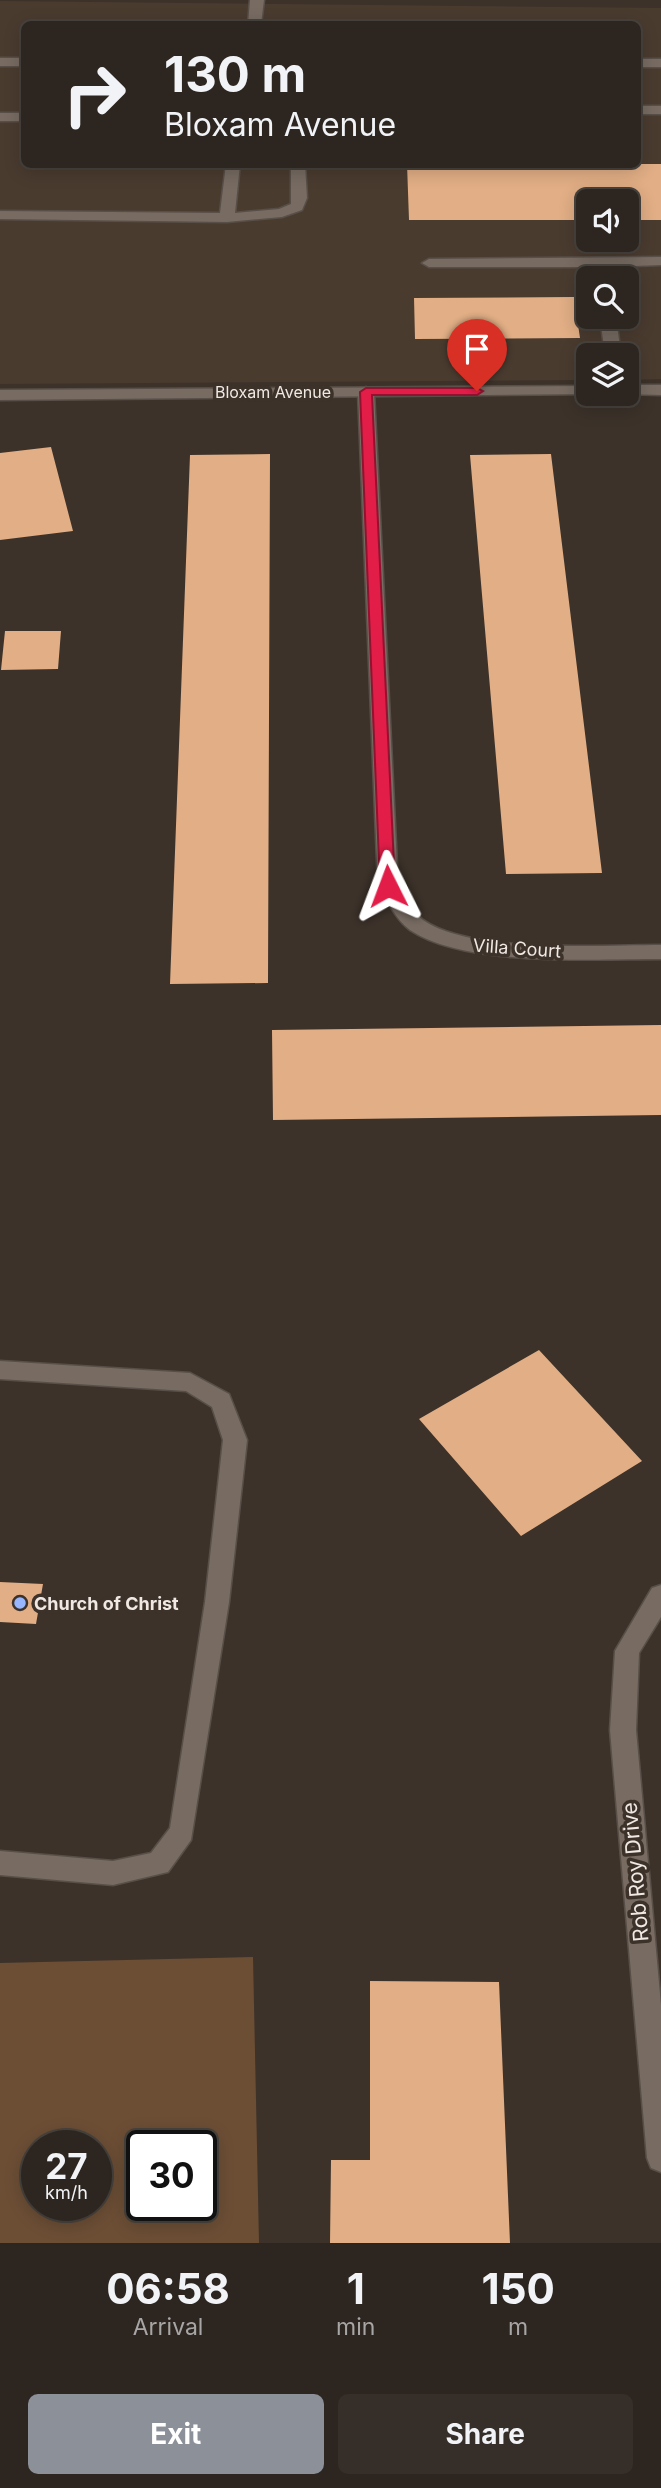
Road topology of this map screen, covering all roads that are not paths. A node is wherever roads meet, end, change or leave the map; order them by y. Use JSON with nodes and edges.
{"nodes":[{"id":1,"x":257,"y":0,"type":"edge"},
{"id":2,"x":255,"y":21,"type":"edge"},
{"id":3,"x":0,"y":62,"type":"edge"},
{"id":4,"x":21,"y":62,"type":"edge"},
{"id":5,"x":641,"y":63,"type":"edge"},
{"id":6,"x":661,"y":63,"type":"edge"},
{"id":7,"x":641,"y":110,"type":"edge"},
{"id":8,"x":661,"y":110,"type":"edge"},
{"id":9,"x":0,"y":117,"type":"edge"},
{"id":10,"x":21,"y":117,"type":"edge"},
{"id":11,"x":233,"y":168,"type":"edge"},
{"id":12,"x":298,"y":168,"type":"edge"},
{"id":13,"x":0,"y":215,"type":"edge"},
{"id":14,"x":228,"y":218,"type":"junction"},
{"id":15,"x":661,"y":261,"type":"edge"},
{"id":16,"x":429,"y":263,"type":"dead end"},
{"id":17,"x":632,"y":266,"type":"edge"},
{"id":18,"x":576,"y":270,"type":"edge"},
{"id":19,"x":639,"y":390,"type":"edge"},
{"id":20,"x":661,"y":390,"type":"edge"},
{"id":21,"x":576,"y":391,"type":"edge"},
{"id":22,"x":366,"y":392,"type":"junction"},
{"id":23,"x":0,"y":395,"type":"edge"},
{"id":24,"x":661,"y":951,"type":"edge"},
{"id":25,"x":0,"y":1370,"type":"edge"},
{"id":26,"x":661,"y":1595,"type":"edge"},
{"id":27,"x":0,"y":1863,"type":"edge"},
{"id":28,"x":661,"y":2158,"type":"edge"}],
"edges":[{"from":1,"to":2,"type":"street"},
{"from":3,"to":4,"type":"street"},
{"from":5,"to":6,"type":"street"},
{"from":7,"to":8,"type":"street"},
{"from":9,"to":10,"type":"street"},
{"from":11,"to":14,"type":"street"},
{"from":12,"to":14,"type":"street"},
{"from":13,"to":14,"type":"street"},
{"from":15,"to":17,"type":"street"},
{"from":16,"to":18,"type":"street"},
{"from":19,"to":20,"type":"street"},
{"from":21,"to":22,"type":"street","name":"Bloxam Avenue"},
{"from":22,"to":23,"type":"street","name":"Bloxam Avenue"},
{"from":22,"to":24,"type":"street","name":"Villa Court"},
{"from":25,"to":27,"type":"street"},
{"from":26,"to":28,"type":"street","name":"Rob Roy Drive"}]}
